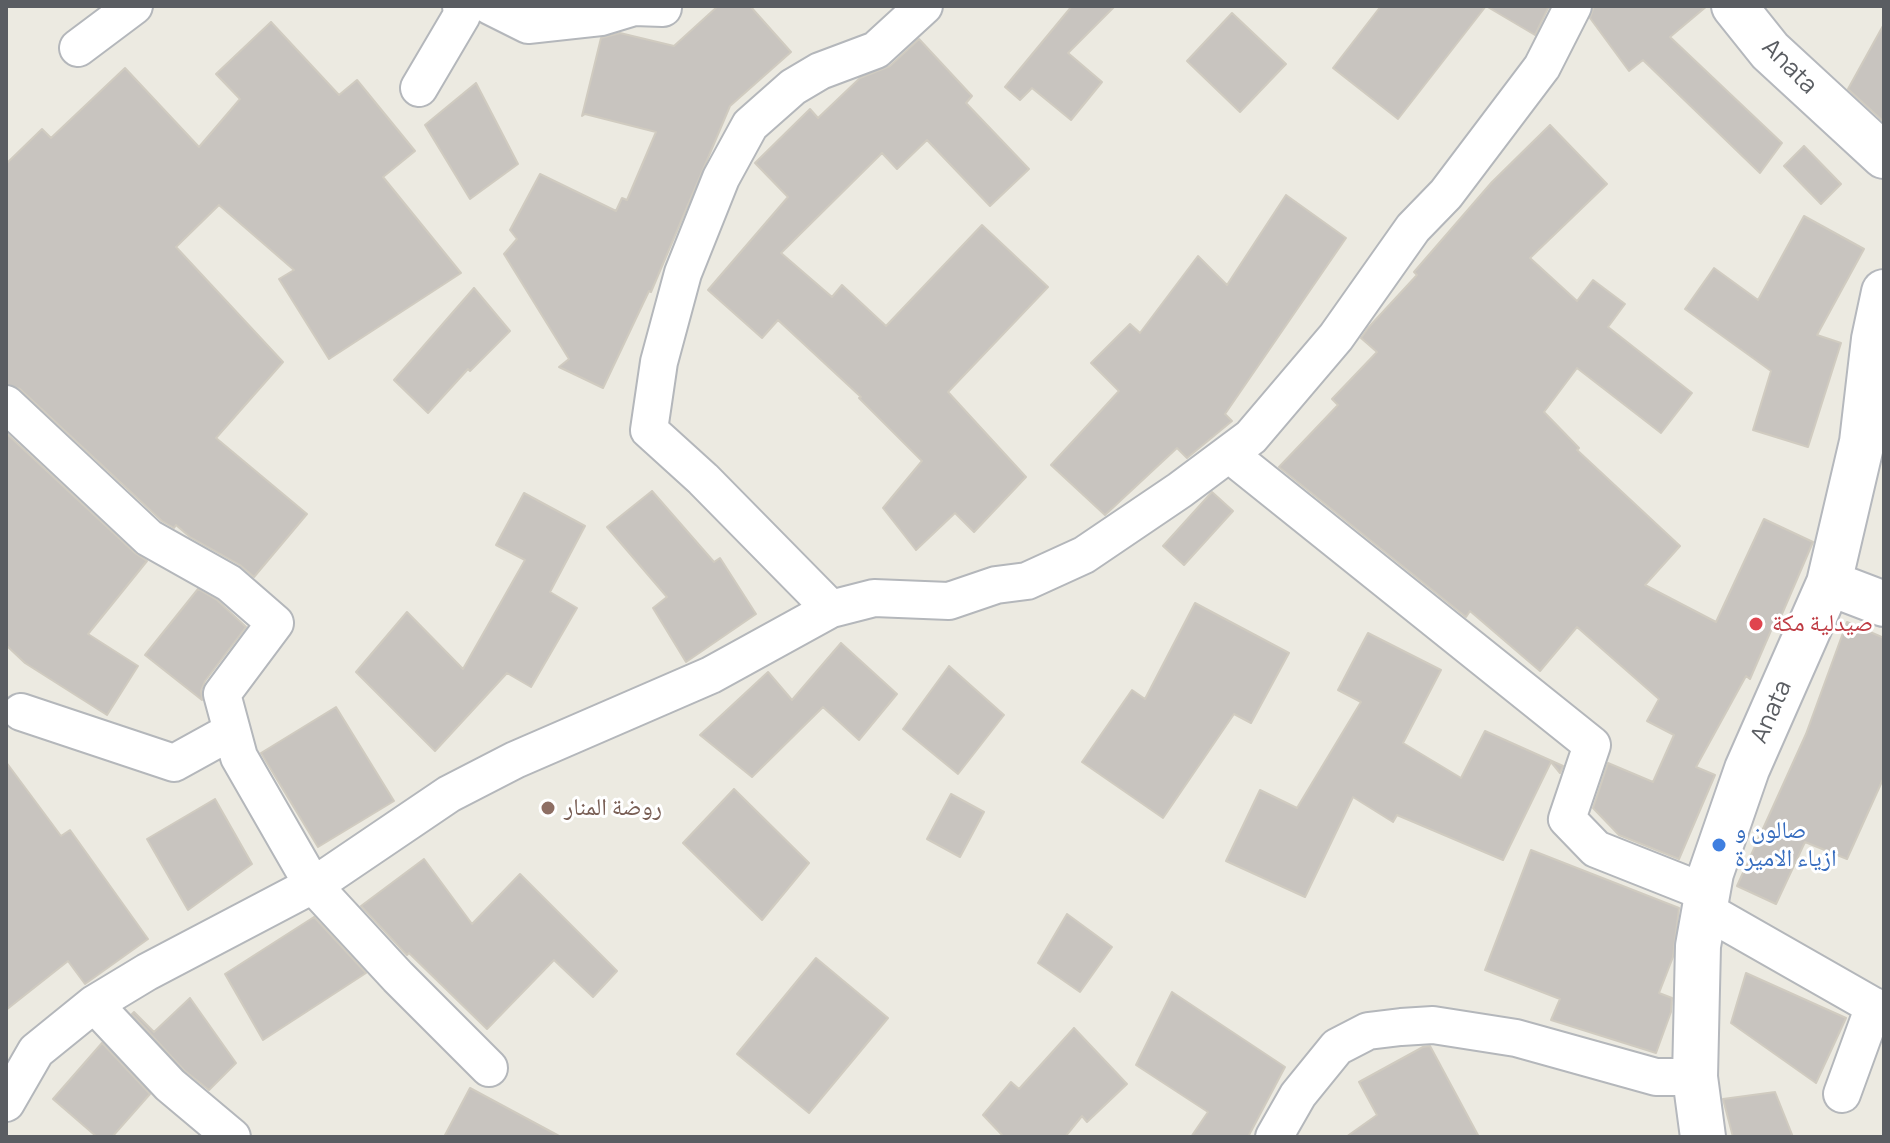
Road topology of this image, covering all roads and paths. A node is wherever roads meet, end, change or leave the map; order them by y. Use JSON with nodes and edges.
{"nodes":[{"id":1,"x":134,"y":6,"type":"edge"},
{"id":2,"x":461,"y":6,"type":"edge"},
{"id":3,"x":490,"y":6,"type":"edge"},
{"id":4,"x":924,"y":6,"type":"edge"},
{"id":5,"x":1573,"y":6,"type":"edge"},
{"id":6,"x":1734,"y":6,"type":"edge"},
{"id":7,"x":663,"y":8,"type":"dead end"},
{"id":8,"x":78,"y":48,"type":"dead end"},
{"id":9,"x":419,"y":88,"type":"dead end"},
{"id":10,"x":1884,"y":156,"type":"edge"},
{"id":11,"x":1884,"y":292,"type":"edge"},
{"id":12,"x":6,"y":404,"type":"edge"},
{"id":13,"x":1229,"y":454,"type":"junction"},
{"id":14,"x":1829,"y":583,"type":"junction"},
{"id":15,"x":1884,"y":604,"type":"edge"},
{"id":16,"x":831,"y":609,"type":"junction"},
{"id":17,"x":21,"y":712,"type":"dead end"},
{"id":18,"x":232,"y":731,"type":"junction"},
{"id":19,"x":312,"y":884,"type":"junction"},
{"id":20,"x":1706,"y":902,"type":"junction"},
{"id":21,"x":94,"y":1004,"type":"junction"},
{"id":22,"x":1879,"y":1009,"type":"edge"},
{"id":23,"x":21,"y":1049,"type":"edge"},
{"id":24,"x":489,"y":1068,"type":"dead end"},
{"id":25,"x":1695,"y":1077,"type":"junction"},
{"id":26,"x":1842,"y":1094,"type":"dead end"},
{"id":27,"x":6,"y":1103,"type":"edge"},
{"id":28,"x":232,"y":1137,"type":"edge"},
{"id":29,"x":1274,"y":1137,"type":"edge"},
{"id":30,"x":1703,"y":1137,"type":"edge"}],
"edges":[{"from":1,"to":8,"type":"street"},
{"from":2,"to":9,"type":"street"},
{"from":3,"to":7,"type":"street"},
{"from":4,"to":16,"type":"street"},
{"from":5,"to":13,"type":"street"},
{"from":6,"to":10,"type":"street","name":"Anata"},
{"from":11,"to":14,"type":"street","name":"Anata"},
{"from":12,"to":18,"type":"street"},
{"from":13,"to":16,"type":"street"},
{"from":13,"to":20,"type":"street"},
{"from":14,"to":15,"type":"street"},
{"from":14,"to":20,"type":"street","name":"Anata"},
{"from":16,"to":19,"type":"street"},
{"from":17,"to":18,"type":"street"},
{"from":18,"to":19,"type":"street"},
{"from":19,"to":21,"type":"street"},
{"from":19,"to":24,"type":"street"},
{"from":20,"to":22,"type":"street"},
{"from":20,"to":25,"type":"street","name":"Anata"},
{"from":21,"to":23,"type":"street"},
{"from":21,"to":28,"type":"street"},
{"from":22,"to":26,"type":"street"},
{"from":23,"to":27,"type":"street"},
{"from":25,"to":29,"type":"street"},
{"from":25,"to":30,"type":"street","name":"Anata"}]}
